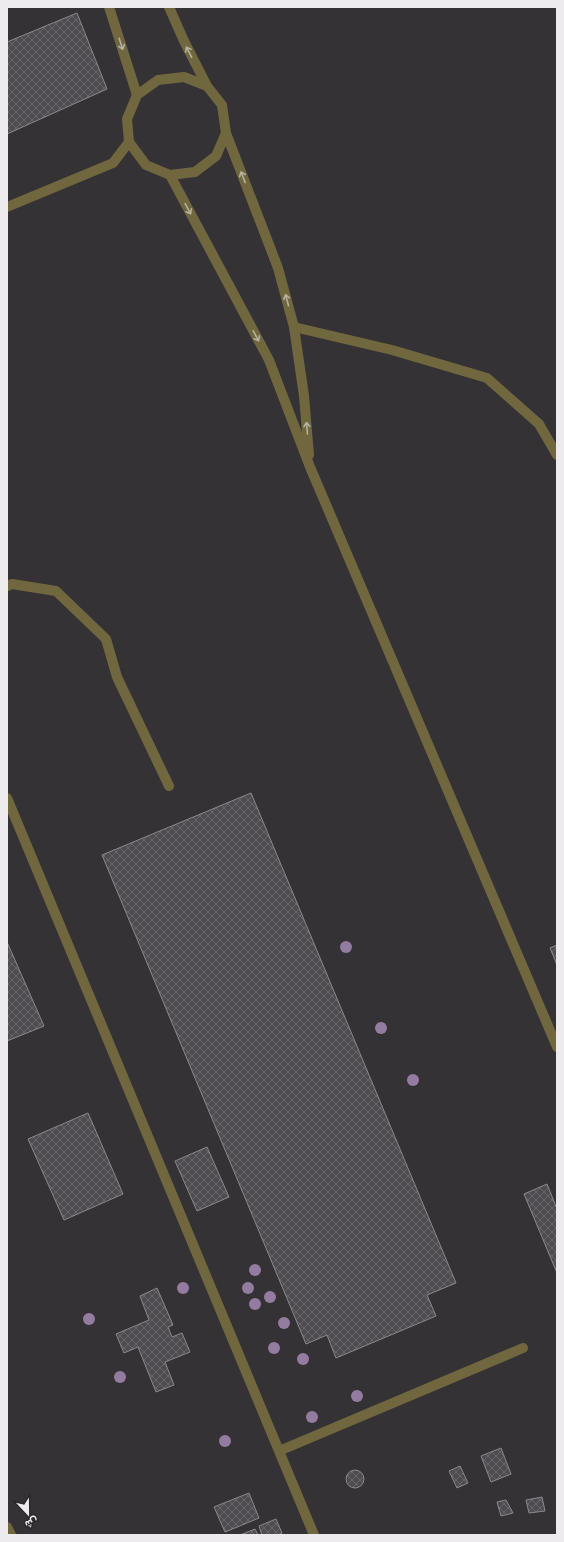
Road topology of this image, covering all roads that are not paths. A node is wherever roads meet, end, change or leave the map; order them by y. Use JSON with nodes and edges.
{"nodes":[{"id":1,"x":109,"y":7,"type":"edge"},
{"id":2,"x":169,"y":7,"type":"edge"},
{"id":3,"x":207,"y":86,"type":"junction"},
{"id":4,"x":137,"y":95,"type":"junction"},
{"id":5,"x":226,"y":133,"type":"junction"},
{"id":6,"x":129,"y":142,"type":"junction"},
{"id":7,"x":170,"y":175,"type":"junction"},
{"id":8,"x":7,"y":207,"type":"edge"},
{"id":9,"x":294,"y":327,"type":"junction"},
{"id":10,"x":557,"y":455,"type":"edge"},
{"id":11,"x":310,"y":467,"type":"junction"},
{"id":12,"x":7,"y":586,"type":"edge"},
{"id":13,"x":169,"y":786,"type":"dead end"},
{"id":14,"x":7,"y":798,"type":"edge"},
{"id":15,"x":557,"y":1047,"type":"edge"},
{"id":16,"x":523,"y":1348,"type":"dead end"},
{"id":17,"x":279,"y":1451,"type":"junction"},
{"id":18,"x":7,"y":1527,"type":"edge"},
{"id":19,"x":11,"y":1535,"type":"edge"},
{"id":20,"x":314,"y":1535,"type":"edge"}],
"edges":[{"from":1,"to":4,"type":"street","one_way":true},
{"from":3,"to":2,"type":"street","one_way":true},
{"from":3,"to":4,"type":"street"},
{"from":3,"to":5,"type":"street"},
{"from":4,"to":6,"type":"street"},
{"from":5,"to":7,"type":"street"},
{"from":9,"to":5,"type":"street","one_way":true},
{"from":6,"to":7,"type":"street"},
{"from":6,"to":8,"type":"street"},
{"from":7,"to":11,"type":"street","one_way":true},
{"from":9,"to":10,"type":"street"},
{"from":11,"to":9,"type":"street","one_way":true},
{"from":11,"to":15,"type":"street"},
{"from":12,"to":13,"type":"street"},
{"from":14,"to":17,"type":"street"},
{"from":16,"to":17,"type":"street"},
{"from":17,"to":20,"type":"street"},
{"from":18,"to":19,"type":"street"}]}
